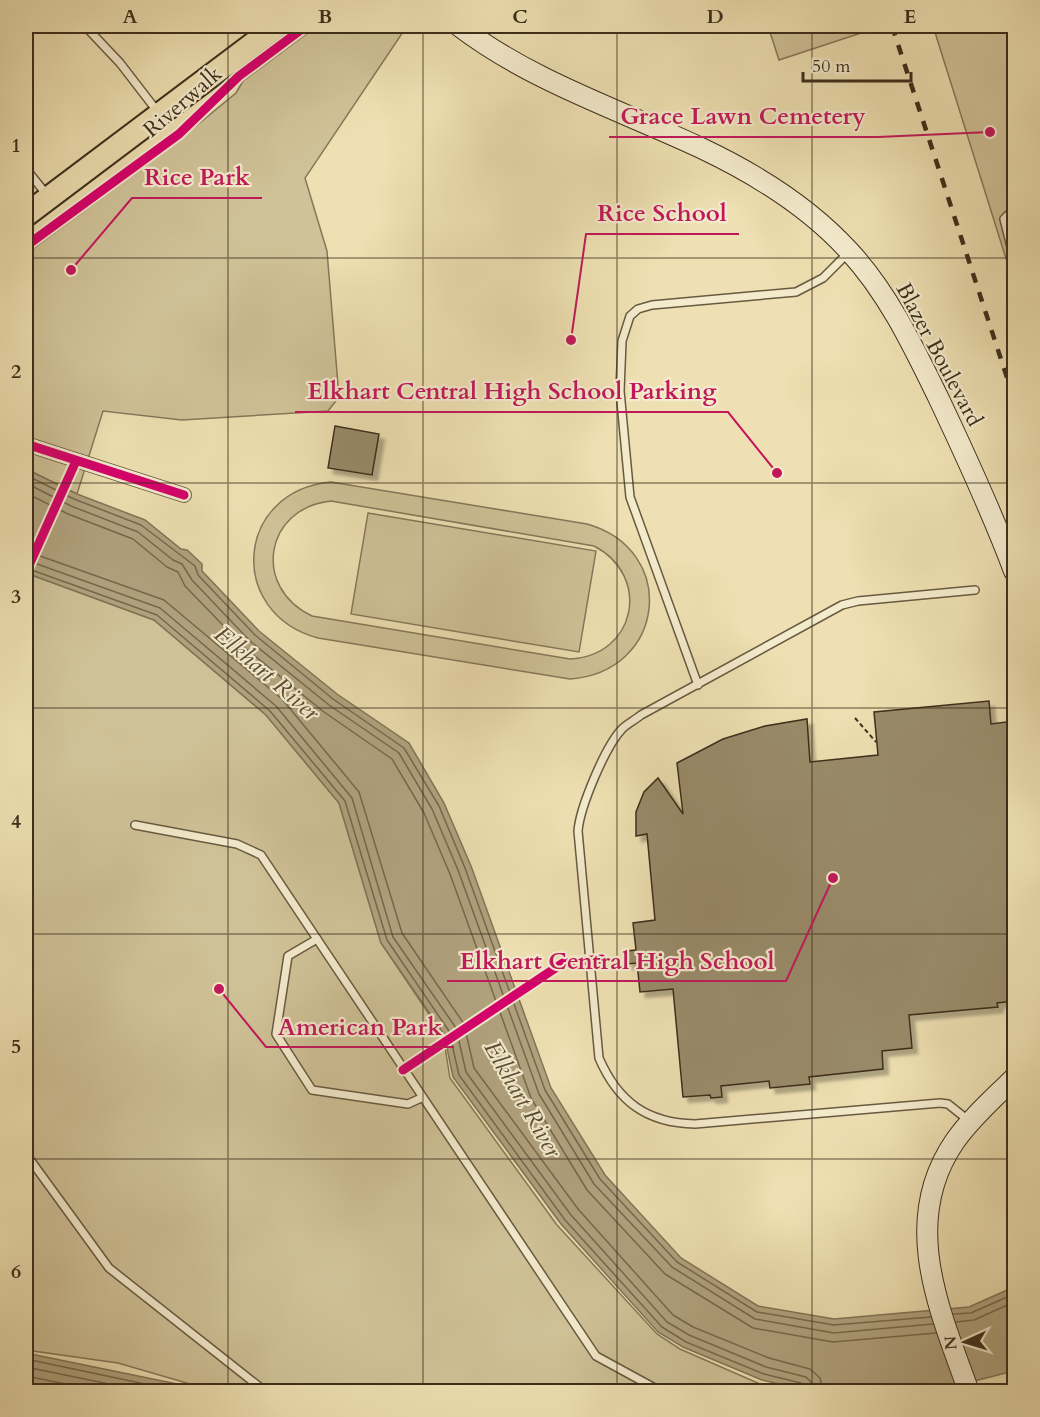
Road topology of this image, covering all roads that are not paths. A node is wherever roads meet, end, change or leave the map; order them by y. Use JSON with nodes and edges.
{"nodes":[{"id":1,"x":459,"y":26,"type":"edge"},
{"id":2,"x":89,"y":27,"type":"edge"},
{"id":3,"x":270,"y":28,"type":"edge"},
{"id":4,"x":159,"y":114,"type":"junction"},
{"id":5,"x":26,"y":169,"type":"edge"},
{"id":6,"x":48,"y":197,"type":"junction"},
{"id":7,"x":1014,"y":209,"type":"edge"},
{"id":8,"x":26,"y":214,"type":"edge"},
{"id":9,"x":849,"y":251,"type":"junction"},
{"id":10,"x":1014,"y":259,"type":"edge"},
{"id":11,"x":26,"y":444,"type":"edge"},
{"id":12,"x":184,"y":495,"type":"dead end"},
{"id":13,"x":1014,"y":571,"type":"edge"},
{"id":14,"x":975,"y":590,"type":"dead end"},
{"id":15,"x":698,"y":685,"type":"junction"},
{"id":16,"x":135,"y":825,"type":"dead end"},
{"id":17,"x":317,"y":939,"type":"junction"},
{"id":18,"x":1014,"y":1078,"type":"edge"},
{"id":19,"x":421,"y":1098,"type":"junction"},
{"id":20,"x":970,"y":1122,"type":"junction"},
{"id":21,"x":26,"y":1154,"type":"edge"},
{"id":22,"x":266,"y":1392,"type":"edge"},
{"id":23,"x":662,"y":1392,"type":"edge"},
{"id":24,"x":969,"y":1392,"type":"edge"}],
"edges":[{"from":1,"to":9,"type":"main road","name":"Blazer Boulevard"},
{"from":2,"to":4,"type":"lane"},
{"from":3,"to":4,"type":"main road"},
{"from":4,"to":6,"type":"main road"},
{"from":5,"to":6,"type":"lane"},
{"from":6,"to":8,"type":"main road"},
{"from":7,"to":10,"type":"lane"},
{"from":9,"to":13,"type":"main road","name":"Blazer Boulevard"},
{"from":9,"to":15,"type":"lane"},
{"from":11,"to":12,"type":"street"},
{"from":14,"to":15,"type":"lane"},
{"from":15,"to":20,"type":"lane"},
{"from":16,"to":17,"type":"lane"},
{"from":17,"to":19,"type":"lane"},
{"from":17,"to":19,"type":"lane"},
{"from":18,"to":20,"type":"main road"},
{"from":19,"to":23,"type":"lane"},
{"from":20,"to":24,"type":"main road"},
{"from":21,"to":22,"type":"lane"}]}
